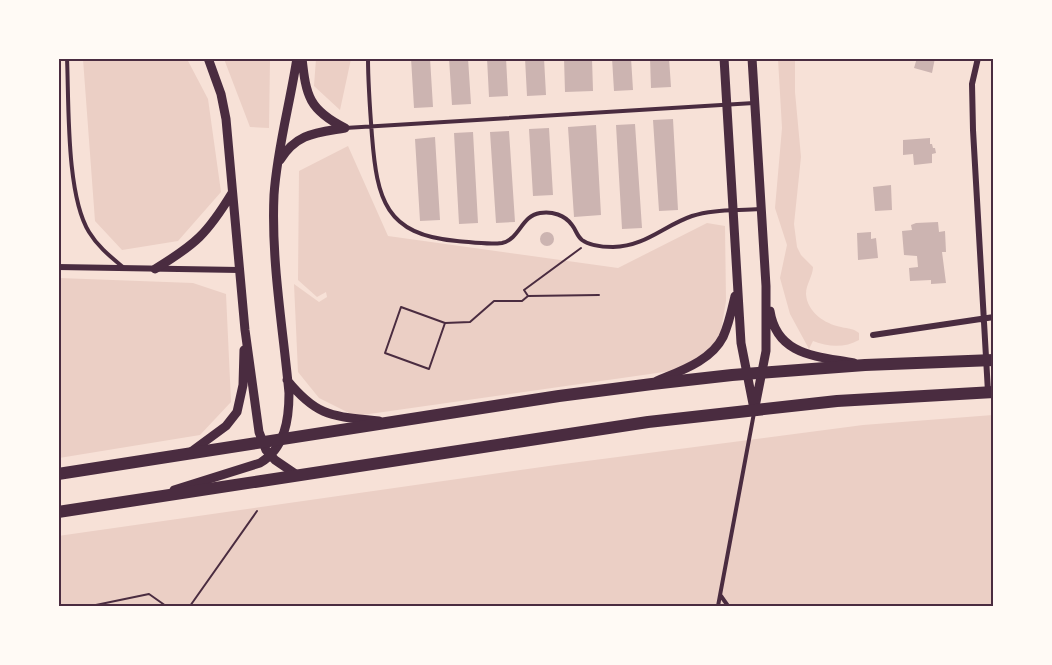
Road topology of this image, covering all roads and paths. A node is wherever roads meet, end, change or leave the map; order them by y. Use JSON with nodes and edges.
{"nodes":[{"id":1,"x":67,"y":58,"type":"edge"},
{"id":2,"x":208,"y":58,"type":"edge"},
{"id":3,"x":297,"y":58,"type":"edge"},
{"id":4,"x":302,"y":58,"type":"edge"},
{"id":5,"x":369,"y":58,"type":"edge"},
{"id":6,"x":724,"y":58,"type":"edge"},
{"id":7,"x":752,"y":58,"type":"edge"},
{"id":8,"x":978,"y":58,"type":"edge"},
{"id":9,"x":755,"y":103,"type":"junction"},
{"id":10,"x":727,"y":105,"type":"junction"},
{"id":11,"x":372,"y":127,"type":"junction"},
{"id":12,"x":345,"y":128,"type":"junction"},
{"id":13,"x":277,"y":164,"type":"junction"},
{"id":14,"x":232,"y":193,"type":"junction"},
{"id":15,"x":761,"y":209,"type":"junction"},
{"id":16,"x":734,"y":211,"type":"junction"},
{"id":17,"x":588,"y":243,"type":"junction"},
{"id":18,"x":58,"y":267,"type":"edge"},
{"id":19,"x":125,"y":269,"type":"junction"},
{"id":20,"x":155,"y":269,"type":"junction"},
{"id":21,"x":239,"y":270,"type":"junction"},
{"id":22,"x":766,"y":286,"type":"junction"},
{"id":23,"x":738,"y":288,"type":"junction"},
{"id":24,"x":599,"y":295,"type":"dead end"},
{"id":25,"x":528,"y":296,"type":"junction"},
{"id":26,"x":993,"y":318,"type":"edge"},
{"id":27,"x":984,"y":319,"type":"junction"},
{"id":28,"x":445,"y":323,"type":"junction"},
{"id":29,"x":245,"y":330,"type":"junction"},
{"id":30,"x":873,"y":335,"type":"dead end"},
{"id":31,"x":990,"y":360,"type":"edge"},
{"id":32,"x":865,"y":365,"type":"junction"},
{"id":33,"x":762,"y":372,"type":"junction"},
{"id":34,"x":746,"y":374,"type":"junction"},
{"id":35,"x":288,"y":380,"type":"junction"},
{"id":36,"x":652,"y":384,"type":"junction"},
{"id":37,"x":991,"y":392,"type":"edge"},
{"id":38,"x":754,"y":409,"type":"junction"},
{"id":39,"x":390,"y":423,"type":"junction"},
{"id":40,"x":282,"y":439,"type":"junction"},
{"id":41,"x":262,"y":442,"type":"junction"},
{"id":42,"x":188,"y":454,"type":"junction"},
{"id":43,"x":271,"y":456,"type":"junction"},
{"id":44,"x":58,"y":474,"type":"edge"},
{"id":45,"x":297,"y":475,"type":"junction"},
{"id":46,"x":146,"y":498,"type":"junction"},
{"id":47,"x":58,"y":512,"type":"edge"},
{"id":48,"x":257,"y":512,"type":"dead end"},
{"id":49,"x":720,"y":595,"type":"junction"},
{"id":50,"x":91,"y":606,"type":"edge"},
{"id":51,"x":166,"y":606,"type":"edge"},
{"id":52,"x":190,"y":606,"type":"edge"},
{"id":53,"x":718,"y":606,"type":"edge"},
{"id":54,"x":728,"y":606,"type":"edge"}],
"edges":[{"from":1,"to":19,"type":"lane"},
{"from":2,"to":14,"type":"street"},
{"from":3,"to":13,"type":"street"},
{"from":4,"to":12,"type":"street"},
{"from":5,"to":11,"type":"lane"},
{"from":6,"to":10,"type":"street"},
{"from":7,"to":9,"type":"street"},
{"from":8,"to":27,"type":"street"},
{"from":9,"to":10,"type":"lane"},
{"from":9,"to":15,"type":"street"},
{"from":10,"to":11,"type":"lane"},
{"from":10,"to":16,"type":"street"},
{"from":11,"to":12,"type":"lane"},
{"from":11,"to":17,"type":"lane"},
{"from":12,"to":13,"type":"street"},
{"from":13,"to":35,"type":"street"},
{"from":14,"to":20,"type":"street"},
{"from":14,"to":21,"type":"street"},
{"from":15,"to":16,"type":"lane"},
{"from":15,"to":22,"type":"street"},
{"from":16,"to":17,"type":"lane"},
{"from":16,"to":23,"type":"street"},
{"from":17,"to":25,"type":"path"},
{"from":18,"to":19,"type":"street"},
{"from":19,"to":20,"type":"street"},
{"from":20,"to":21,"type":"street"},
{"from":21,"to":29,"type":"street"},
{"from":22,"to":32,"type":"street"},
{"from":22,"to":33,"type":"street"},
{"from":23,"to":34,"type":"street"},
{"from":23,"to":36,"type":"street"},
{"from":24,"to":25,"type":"path"},
{"from":25,"to":28,"type":"path"},
{"from":26,"to":27,"type":"street"},
{"from":27,"to":30,"type":"street"},
{"from":27,"to":31,"type":"street"},
{"from":28,"to":28,"type":"path"},
{"from":29,"to":41,"type":"street"},
{"from":29,"to":42,"type":"street"},
{"from":31,"to":32,"type":"highway"},
{"from":31,"to":37,"type":"street"},
{"from":32,"to":33,"type":"highway"},
{"from":33,"to":34,"type":"highway"},
{"from":33,"to":38,"type":"street"},
{"from":34,"to":36,"type":"highway"},
{"from":34,"to":38,"type":"street"},
{"from":35,"to":39,"type":"street"},
{"from":35,"to":40,"type":"street"},
{"from":36,"to":39,"type":"highway"},
{"from":37,"to":38,"type":"highway"},
{"from":38,"to":45,"type":"highway"},
{"from":38,"to":49,"type":"lane"},
{"from":39,"to":40,"type":"highway"},
{"from":40,"to":41,"type":"highway"},
{"from":40,"to":43,"type":"street"},
{"from":41,"to":42,"type":"highway"},
{"from":41,"to":43,"type":"street"},
{"from":42,"to":44,"type":"highway"},
{"from":43,"to":45,"type":"street"},
{"from":43,"to":46,"type":"street"},
{"from":45,"to":46,"type":"highway"},
{"from":46,"to":47,"type":"highway"},
{"from":48,"to":52,"type":"path"},
{"from":49,"to":53,"type":"lane"},
{"from":49,"to":54,"type":"lane"},
{"from":50,"to":51,"type":"path"}]}
